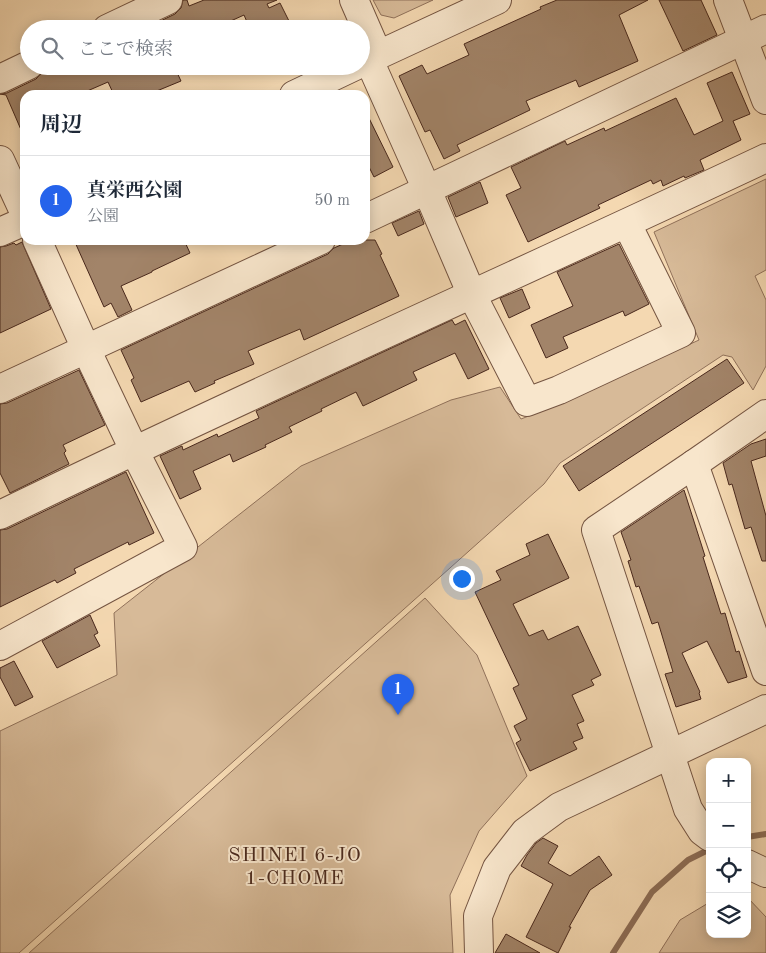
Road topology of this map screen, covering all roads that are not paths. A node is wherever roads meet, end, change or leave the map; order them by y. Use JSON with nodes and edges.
{"nodes":[{"id":1,"x":168,"y":0,"type":"edge"},
{"id":2,"x":354,"y":0,"type":"edge"},
{"id":3,"x":497,"y":0,"type":"edge"},
{"id":4,"x":728,"y":0,"type":"edge"},
{"id":5,"x":126,"y":20,"type":"edge"},
{"id":6,"x":358,"y":20,"type":"edge"},
{"id":7,"x":754,"y":35,"type":"edge"},
{"id":8,"x":370,"y":59,"type":"edge"},
{"id":9,"x":20,"y":69,"type":"edge"},
{"id":10,"x":370,"y":69,"type":"edge"},
{"id":11,"x":336,"y":75,"type":"edge"},
{"id":12,"x":0,"y":79,"type":"edge"},
{"id":13,"x":305,"y":90,"type":"edge"},
{"id":14,"x":766,"y":100,"type":"edge"},
{"id":15,"x":766,"y":158,"type":"edge"},
{"id":16,"x":0,"y":160,"type":"edge"},
{"id":17,"x":427,"y":190,"type":"junction"},
{"id":18,"x":20,"y":203,"type":"edge"},
{"id":19,"x":370,"y":218,"type":"edge"},
{"id":20,"x":20,"y":223,"type":"edge"},
{"id":21,"x":627,"y":224,"type":"junction"},
{"id":22,"x":0,"y":232,"type":"edge"},
{"id":23,"x":39,"y":245,"type":"edge"},
{"id":24,"x":310,"y":245,"type":"edge"},
{"id":25,"x":472,"y":295,"type":"junction"},
{"id":26,"x":86,"y":350,"type":"junction"},
{"id":27,"x":0,"y":389,"type":"edge"},
{"id":28,"x":766,"y":414,"type":"edge"},
{"id":29,"x":134,"y":450,"type":"junction"},
{"id":30,"x":694,"y":464,"type":"junction"},
{"id":31,"x":0,"y":515,"type":"edge"},
{"id":32,"x":0,"y":646,"type":"edge"},
{"id":33,"x":766,"y":671,"type":"edge"},
{"id":34,"x":766,"y":709,"type":"edge"},
{"id":35,"x":671,"y":754,"type":"junction"},
{"id":36,"x":706,"y":834,"type":"edge"},
{"id":37,"x":751,"y":866,"type":"edge"},
{"id":38,"x":766,"y":873,"type":"edge"},
{"id":39,"x":479,"y":953,"type":"edge"}],
"edges":[{"from":1,"to":5,"type":"street"},
{"from":2,"to":6,"type":"street"},
{"from":3,"to":8,"type":"street"},
{"from":4,"to":7,"type":"street"},
{"from":7,"to":14,"type":"street"},
{"from":7,"to":17,"type":"street"},
{"from":9,"to":12,"type":"street"},
{"from":10,"to":17,"type":"street"},
{"from":11,"to":13,"type":"street"},
{"from":15,"to":21,"type":"street"},
{"from":16,"to":18,"type":"street"},
{"from":17,"to":19,"type":"street"},
{"from":17,"to":25,"type":"street"},
{"from":20,"to":22,"type":"street"},
{"from":21,"to":25,"type":"street"},
{"from":21,"to":25,"type":"street"},
{"from":23,"to":26,"type":"street"},
{"from":24,"to":26,"type":"street"},
{"from":25,"to":29,"type":"street"},
{"from":26,"to":27,"type":"street"},
{"from":26,"to":29,"type":"street"},
{"from":28,"to":30,"type":"street"},
{"from":29,"to":31,"type":"street"},
{"from":29,"to":32,"type":"street"},
{"from":30,"to":33,"type":"street"},
{"from":30,"to":35,"type":"street"},
{"from":34,"to":35,"type":"street"},
{"from":35,"to":36,"type":"street"},
{"from":35,"to":39,"type":"street"},
{"from":37,"to":38,"type":"street"}]}
